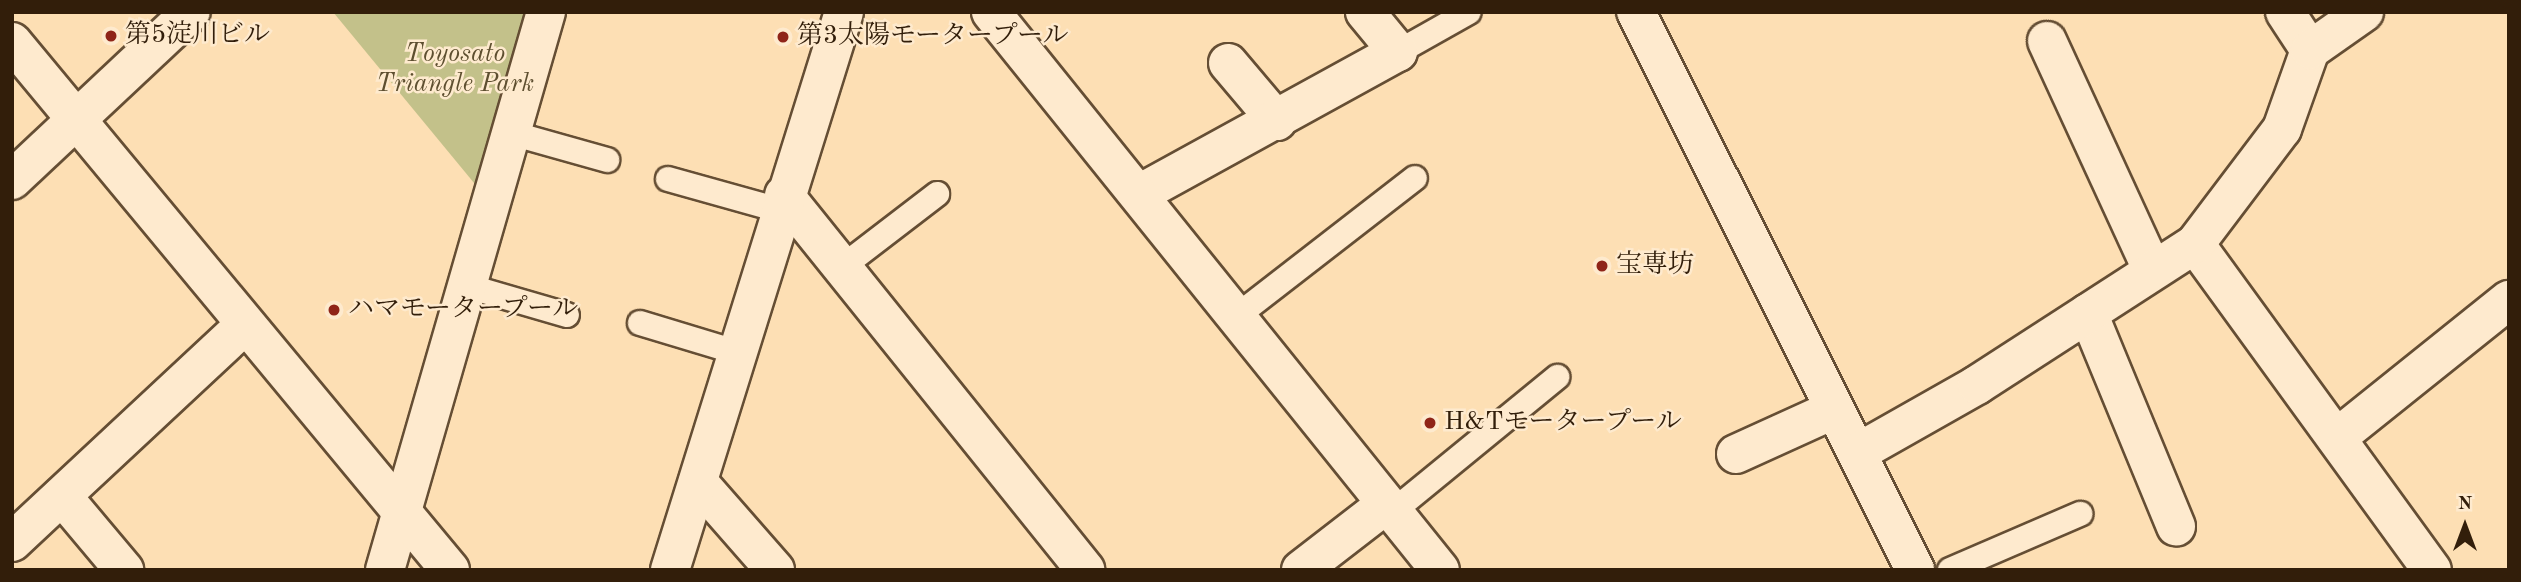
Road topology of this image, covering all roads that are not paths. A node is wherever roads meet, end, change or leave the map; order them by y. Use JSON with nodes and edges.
{"nodes":[{"id":1,"x":191,"y":12,"type":"edge"},
{"id":2,"x":545,"y":12,"type":"edge"},
{"id":3,"x":844,"y":12,"type":"edge"},
{"id":4,"x":990,"y":12,"type":"edge"},
{"id":5,"x":1365,"y":12,"type":"edge"},
{"id":6,"x":1469,"y":12,"type":"edge"},
{"id":7,"x":1636,"y":12,"type":"edge"},
{"id":8,"x":2285,"y":12,"type":"edge"},
{"id":9,"x":2364,"y":12,"type":"edge"},
{"id":10,"x":2047,"y":40,"type":"dead end"},
{"id":11,"x":12,"y":42,"type":"edge"},
{"id":12,"x":2310,"y":50,"type":"junction"},
{"id":13,"x":1398,"y":52,"type":"junction"},
{"id":14,"x":1228,"y":63,"type":"dead end"},
{"id":15,"x":77,"y":119,"type":"junction"},
{"id":16,"x":1278,"y":121,"type":"junction"},
{"id":17,"x":511,"y":134,"type":"junction"},
{"id":18,"x":607,"y":160,"type":"dead end"},
{"id":19,"x":668,"y":178,"type":"dead end"},
{"id":20,"x":1415,"y":178,"type":"dead end"},
{"id":21,"x":12,"y":180,"type":"edge"},
{"id":22,"x":1141,"y":193,"type":"junction"},
{"id":23,"x":937,"y":194,"type":"dead end"},
{"id":24,"x":781,"y":203,"type":"junction"},
{"id":25,"x":2195,"y":244,"type":"junction"},
{"id":26,"x":842,"y":268,"type":"junction"},
{"id":27,"x":2152,"y":269,"type":"junction"},
{"id":28,"x":467,"y":286,"type":"junction"},
{"id":29,"x":2509,"y":300,"type":"edge"},
{"id":30,"x":2088,"y":313,"type":"junction"},
{"id":31,"x":567,"y":315,"type":"dead end"},
{"id":32,"x":1237,"y":316,"type":"junction"},
{"id":33,"x":640,"y":323,"type":"dead end"},
{"id":34,"x":246,"y":326,"type":"junction"},
{"id":35,"x":736,"y":352,"type":"junction"},
{"id":36,"x":1557,"y":377,"type":"dead end"},
{"id":37,"x":1833,"y":410,"type":"junction"},
{"id":38,"x":2339,"y":436,"type":"junction"},
{"id":39,"x":1857,"y":453,"type":"junction"},
{"id":40,"x":1736,"y":454,"type":"dead end"},
{"id":41,"x":698,"y":482,"type":"junction"},
{"id":42,"x":62,"y":496,"type":"junction"},
{"id":43,"x":1388,"y":509,"type":"junction"},
{"id":44,"x":2080,"y":514,"type":"dead end"},
{"id":45,"x":403,"y":515,"type":"junction"},
{"id":46,"x":2176,"y":527,"type":"dead end"},
{"id":47,"x":12,"y":542,"type":"edge"},
{"id":48,"x":124,"y":570,"type":"edge"},
{"id":49,"x":385,"y":570,"type":"edge"},
{"id":50,"x":450,"y":570,"type":"edge"},
{"id":51,"x":670,"y":570,"type":"edge"},
{"id":52,"x":775,"y":570,"type":"edge"},
{"id":53,"x":1086,"y":570,"type":"edge"},
{"id":54,"x":1301,"y":570,"type":"edge"},
{"id":55,"x":1440,"y":570,"type":"edge"},
{"id":56,"x":1915,"y":570,"type":"edge"},
{"id":57,"x":1950,"y":570,"type":"edge"},
{"id":58,"x":2432,"y":570,"type":"edge"}],
"edges":[{"from":1,"to":15,"type":"street"},
{"from":2,"to":17,"type":"street"},
{"from":3,"to":24,"type":"street"},
{"from":4,"to":22,"type":"street"},
{"from":5,"to":13,"type":"street"},
{"from":6,"to":13,"type":"lane"},
{"from":7,"to":37,"type":"street"},
{"from":8,"to":12,"type":"street"},
{"from":9,"to":12,"type":"street"},
{"from":10,"to":27,"type":"street"},
{"from":11,"to":15,"type":"street"},
{"from":12,"to":25,"type":"street"},
{"from":13,"to":16,"type":"street"},
{"from":14,"to":16,"type":"street"},
{"from":15,"to":21,"type":"street"},
{"from":15,"to":34,"type":"street"},
{"from":16,"to":22,"type":"street"},
{"from":17,"to":18,"type":"lane"},
{"from":17,"to":28,"type":"street"},
{"from":19,"to":24,"type":"lane"},
{"from":20,"to":32,"type":"lane"},
{"from":22,"to":32,"type":"street"},
{"from":23,"to":26,"type":"lane"},
{"from":24,"to":26,"type":"street"},
{"from":24,"to":35,"type":"street"},
{"from":25,"to":27,"type":"street"},
{"from":25,"to":38,"type":"street"},
{"from":26,"to":53,"type":"street"},
{"from":27,"to":30,"type":"street"},
{"from":28,"to":31,"type":"lane"},
{"from":28,"to":45,"type":"street"},
{"from":29,"to":38,"type":"street"},
{"from":30,"to":39,"type":"street"},
{"from":30,"to":46,"type":"street"},
{"from":32,"to":43,"type":"street"},
{"from":33,"to":35,"type":"lane"},
{"from":34,"to":42,"type":"street"},
{"from":34,"to":45,"type":"street"},
{"from":35,"to":41,"type":"street"},
{"from":36,"to":43,"type":"lane"},
{"from":37,"to":39,"type":"street"},
{"from":37,"to":40,"type":"street"},
{"from":38,"to":58,"type":"street"},
{"from":39,"to":56,"type":"street"},
{"from":41,"to":51,"type":"street"},
{"from":41,"to":52,"type":"street"},
{"from":42,"to":47,"type":"street"},
{"from":42,"to":48,"type":"street"},
{"from":43,"to":54,"type":"street"},
{"from":43,"to":55,"type":"street"},
{"from":44,"to":57,"type":"lane"},
{"from":45,"to":49,"type":"street"},
{"from":45,"to":50,"type":"street"}]}
